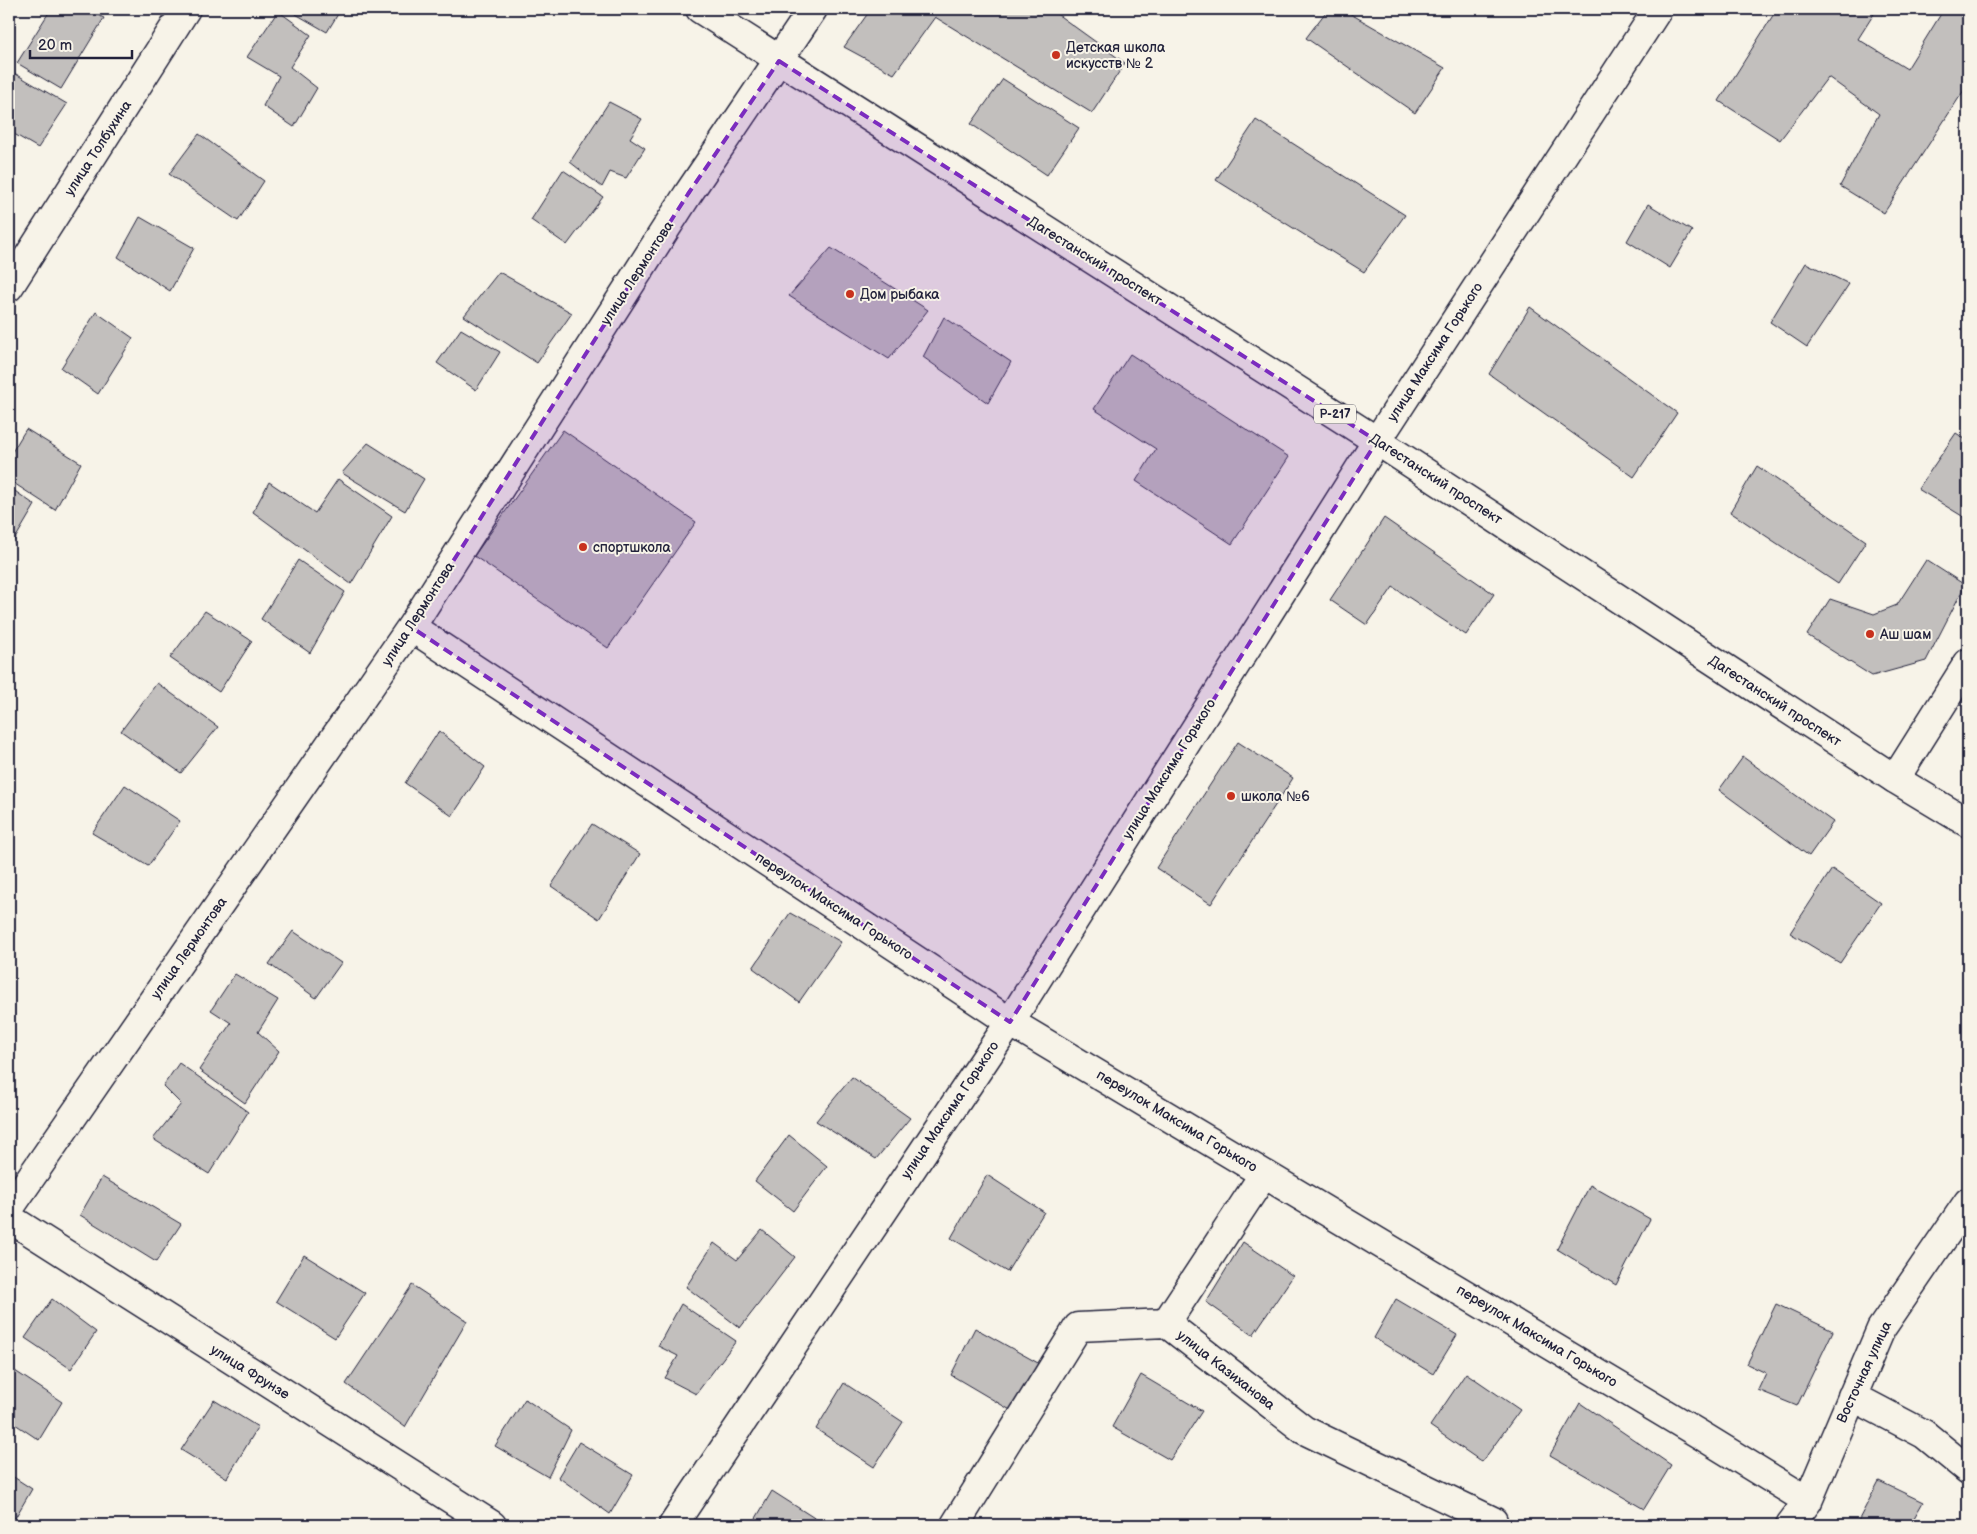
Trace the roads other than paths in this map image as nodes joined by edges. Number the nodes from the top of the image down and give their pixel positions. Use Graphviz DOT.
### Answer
graph roads {
  1 [pos="186,9"];
  2 [pos="700,9"];
  3 [pos="813,9"];
  4 [pos="1658,9"];
  5 [pos="779,60"];
  6 [pos="9,287"];
  7 [pos="1377,441"];
  8 [pos="410,627"];
  9 [pos="1968,663"];
  10 [pos="1895,780"];
  11 [pos="1968,823"];
  12 [pos="1010,1022"];
  13 [pos="1264,1174"];
  14 [pos="1968,1202"];
  15 [pos="9,1209"];
  16 [pos="9,1218"];
  17 [pos="1166,1323"];
  18 [pos="1852,1396"];
  19 [pos="1968,1470"];
  20 [pos="1812,1513"];
  21 [pos="1493,1521"];
  22 [pos="492,1525"];
  23 [pos="673,1525"];
  24 [pos="955,1525"];
  25 [pos="1790,1525"];
  1 -- 6 [label="main road, улица Толбухина"];
  2 -- 5 [label="main road, Дагестанский проспект / Р-217"];
  3 -- 5 [label="main road, улица Лермонтова"];
  4 -- 7 [label="main road, улица Максима Горького"];
  5 -- 7 [label="main road, Дагестанский проспект / Р-217"];
  5 -- 8 [label="main road, улица Лермонтова"];
  7 -- 10 [label="main road, Дагестанский проспект / Р-217"];
  7 -- 12 [label="main road, улица Максима Горького"];
  8 -- 12 [label="main road, переулок Максима Горького"];
  8 -- 15 [label="main road, улица Лермонтова"];
  9 -- 10 [label="main road"];
  10 -- 11 [label="main road, Дагестанский проспект / Р-217"];
  12 -- 13 [label="main road, переулок Максима Горького"];
  12 -- 23 [label="main road, улица Максима Горького"];
  13 -- 17 [label="main road, переулок Максима Горького"];
  13 -- 20 [label="main road, переулок Максима Горького"];
  14 -- 18 [label="main road, Восточная улица"];
  16 -- 22 [label="main road, улица Фрунзе"];
  17 -- 21 [label="main road, улица Казиханова"];
  17 -- 24 [label="main road, улица Казиханова"];
  18 -- 19 [label="main road"];
  18 -- 20 [label="main road, Восточная улица"];
  20 -- 25 [label="main road"];
}
